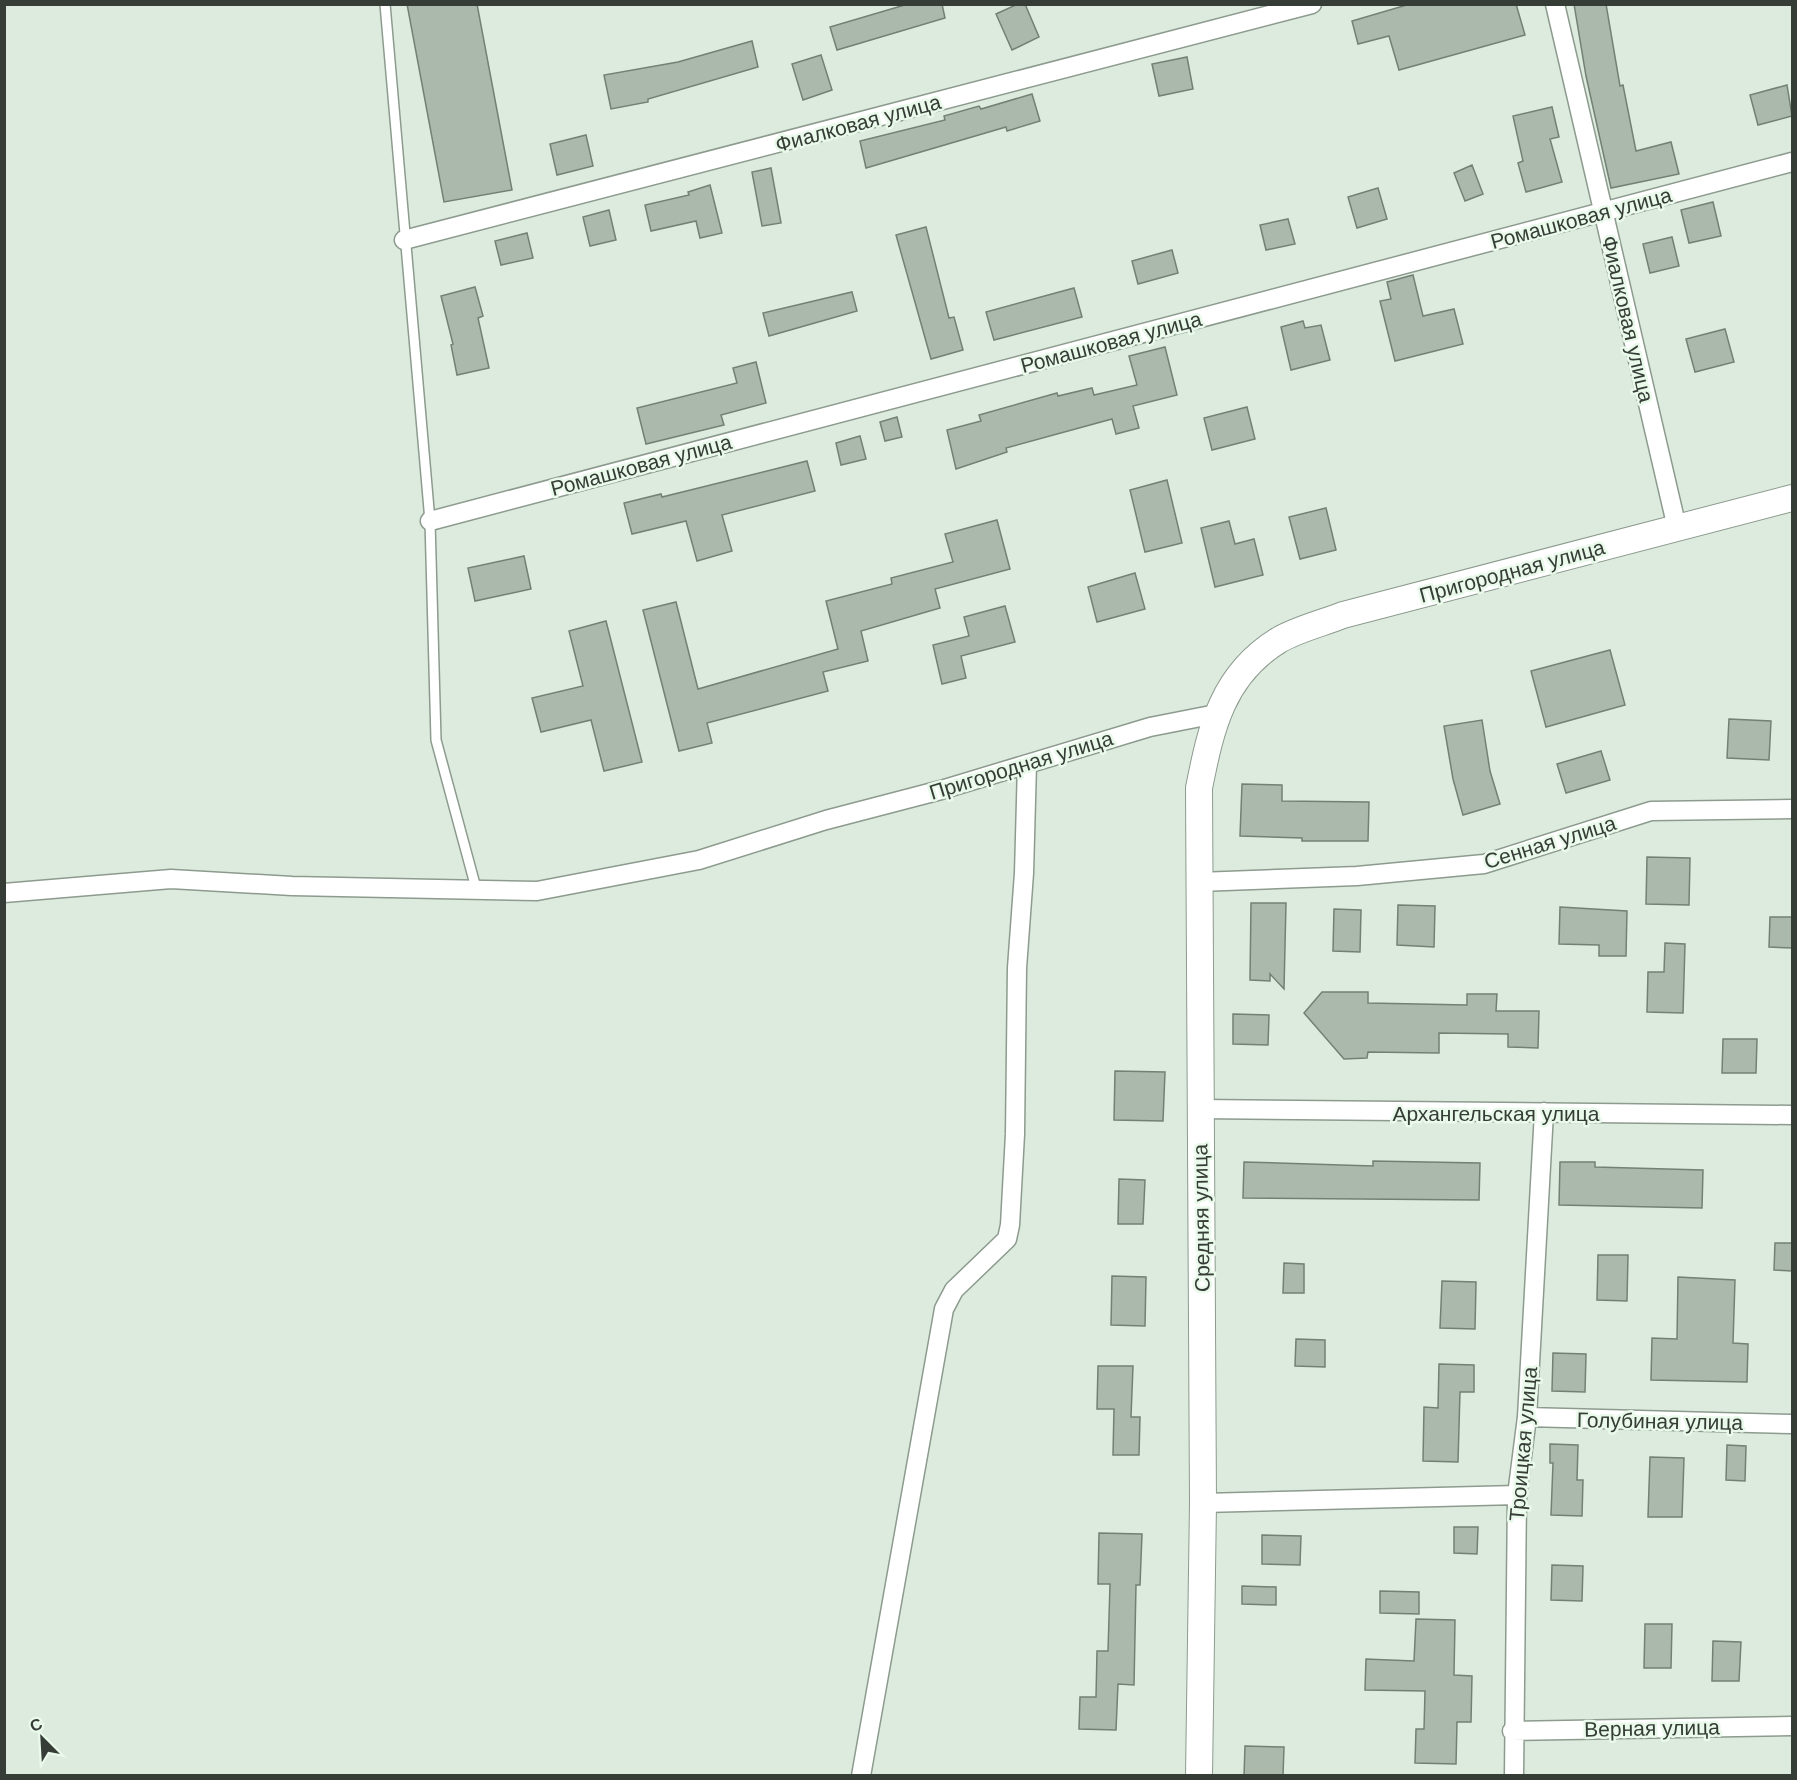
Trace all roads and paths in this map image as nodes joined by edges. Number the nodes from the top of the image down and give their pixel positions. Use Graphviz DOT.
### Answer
graph roads {
  1 [pos="385,4"];
  2 [pos="1312,4"];
  3 [pos="1555,4"];
  4 [pos="1792,162"];
  5 [pos="1603,212"];
  6 [pos="404,240"];
  7 [pos="1792,498"];
  8 [pos="430,521"];
  9 [pos="1677,528"];
  10 [pos="1243,670"];
  11 [pos="1216,714"];
  12 [pos="1027,764"];
  13 [pos="1792,809"];
  14 [pos="1199,882"];
  15 [pos="476,888"];
  16 [pos="4,893"];
  17 [pos="1200,1108"];
  18 [pos="1544,1112"];
  19 [pos="1792,1115"];
  20 [pos="1527,1418"];
  21 [pos="1792,1424"];
  22 [pos="1517,1495"];
  23 [pos="1203,1503"];
  24 [pos="1792,1726"];
  25 [pos="1512,1731"];
  26 [pos="861,1776"];
  27 [pos="1199,1776"];
  28 [pos="1514,1776"];
  1 -- 6 [label="lane"];
  2 -- 6 [label="street, Фиалковая улица"];
  3 -- 5 [label="street, Фиалковая улица"];
  4 -- 5 [label="street, Ромашковая улица"];
  5 -- 8 [label="street, Ромашковая улица"];
  5 -- 9 [label="street, Фиалковая улица"];
  6 -- 8 [label="lane"];
  7 -- 9 [label="street, Пригородная улица"];
  8 -- 15 [label="lane"];
  9 -- 10 [label="street, Пригородная улица"];
  10 -- 11 [label="street, Средняя улица"];
  11 -- 12 [label="street, Пригородная улица"];
  11 -- 14 [label="street, Средняя улица"];
  12 -- 15 [label="street, Пригородная улица"];
  12 -- 26 [label="street"];
  13 -- 14 [label="street, Сенная улица"];
  14 -- 17 [label="street, Средняя улица"];
  15 -- 16 [label="street, Пригородная улица"];
  17 -- 18 [label="street, Архангельская улица"];
  17 -- 23 [label="street, Средняя улица"];
  18 -- 19 [label="street, Архангельская улица"];
  18 -- 20 [label="street, Троицкая улица"];
  20 -- 21 [label="street, Голубиная улица"];
  20 -- 22 [label="street, Троицкая улица"];
  22 -- 23 [label="street"];
  22 -- 25 [label="street, Троицкая улица"];
  23 -- 27 [label="street, Средняя улица"];
  24 -- 25 [label="street, Верная улица"];
  25 -- 28 [label="street, Троицкая улица"];
}
